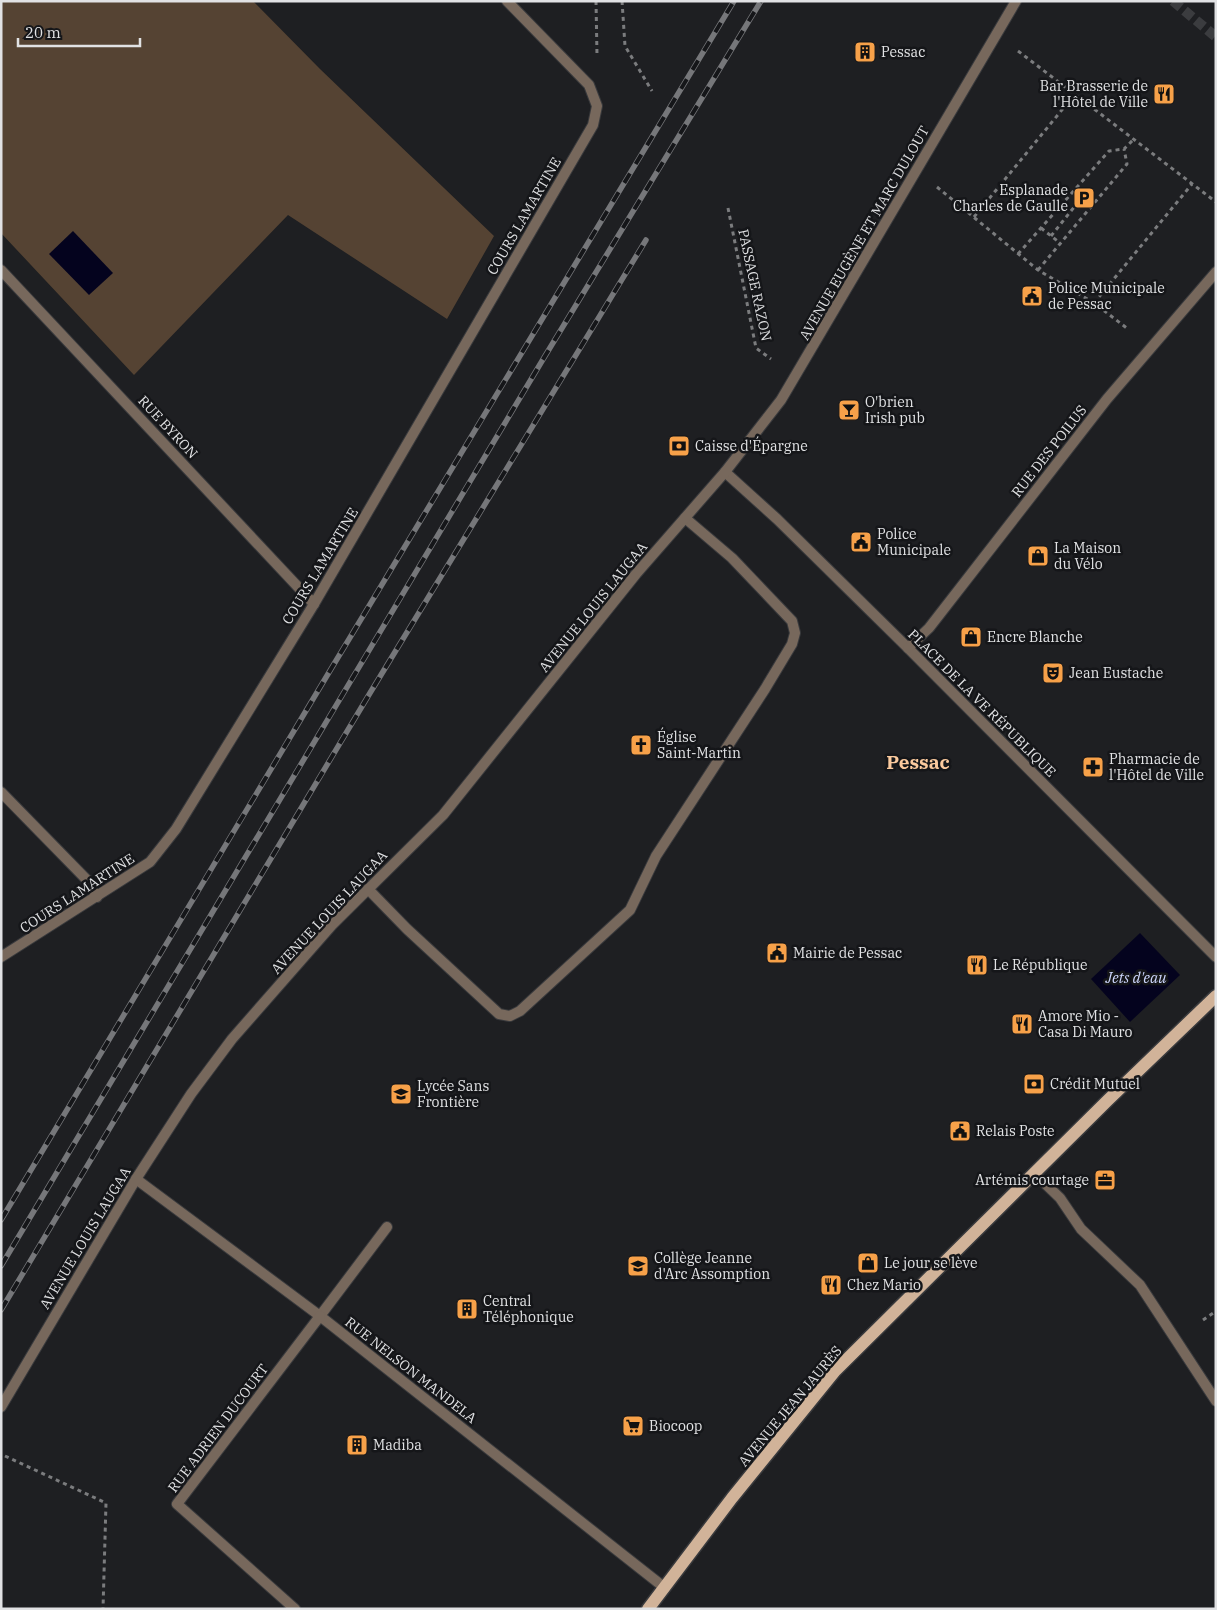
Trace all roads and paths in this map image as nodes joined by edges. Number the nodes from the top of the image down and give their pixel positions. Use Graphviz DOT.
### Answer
graph roads {
  1 [pos="507,1"];
  2 [pos="596,1"];
  3 [pos="622,1"];
  4 [pos="1016,1"];
  5 [pos="1018,50"];
  6 [pos="595,61"];
  7 [pos="652,91"];
  8 [pos="1075,94"];
  9 [pos="1134,139"];
  10 [pos="1124,149"];
  11 [pos="1192,184"];
  12 [pos="937,186"];
  13 [pos="1091,186"];
  14 [pos="1216,202"];
  15 [pos="728,208"];
  16 [pos="974,217"];
  17 [pos="1041,228"];
  18 [pos="1051,236"];
  19 [pos="1060,243"];
  20 [pos="1018,254"];
  21 [pos="1,270"];
  22 [pos="1038,270"];
  23 [pos="1216,272"];
  24 [pos="1094,303"];
  25 [pos="1128,329"];
  26 [pos="771,359"];
  27 [pos="725,472"];
  28 [pos="686,518"];
  29 [pos="314,604"];
  30 [pos="908,648"];
  31 [pos="1,792"];
  32 [pos="368,889"];
  33 [pos="97,897"];
  34 [pos="1,957"];
  35 [pos="1216,957"];
  36 [pos="1216,996"];
  37 [pos="1034,1173"];
  38 [pos="136,1179"];
  39 [pos="387,1227"];
  40 [pos="1216,1311"];
  41 [pos="320,1316"];
  42 [pos="1204,1320"];
  43 [pos="1216,1401"];
  44 [pos="1,1407"];
  45 [pos="5,1456"];
  46 [pos="665,1588"];
  47 [pos="103,1609"];
  48 [pos="295,1609"];
  49 [pos="648,1609"];
  1 -- 29 [label="street, COURS LAMARTINE"];
  2 -- 6 [label="path"];
  3 -- 7 [label="path"];
  4 -- 27 [label="street, AVENUE EUGÈNE ET MARC DULOUT"];
  5 -- 8 [label="path"];
  8 -- 9 [label="path"];
  8 -- 16 [label="path"];
  9 -- 10 [label="path"];
  9 -- 11 [label="path"];
  10 -- 17 [label="path"];
  10 -- 19 [label="path"];
  11 -- 14 [label="path"];
  11 -- 24 [label="path"];
  12 -- 16 [label="path"];
  13 -- 18 [label="path"];
  15 -- 26 [label="path, PASSAGE RAZON"];
  16 -- 20 [label="path"];
  17 -- 18 [label="path"];
  17 -- 20 [label="path"];
  18 -- 19 [label="path"];
  19 -- 22 [label="path"];
  20 -- 22 [label="path"];
  21 -- 29 [label="street, RUE BYRON"];
  22 -- 24 [label="path"];
  23 -- 30 [label="street, RUE DES POILUS"];
  24 -- 25 [label="path"];
  27 -- 28 [label="street, AVENUE LOUIS LAUGAA"];
  27 -- 30 [label="street, PLACE DE LA VE RÉPUBLIQUE"];
  28 -- 32 [label="street, AVENUE LOUIS LAUGAA"];
  28 -- 32 [label="street"];
  29 -- 33 [label="street, COURS LAMARTINE"];
  30 -- 35 [label="street, PLACE DE LA VE RÉPUBLIQUE"];
  31 -- 33 [label="street"];
  32 -- 38 [label="street, AVENUE LOUIS LAUGAA"];
  33 -- 34 [label="street, COURS LAMARTINE"];
  36 -- 37 [label="main road, AVENUE JEAN JAURÈS"];
  37 -- 43 [label="street"];
  37 -- 46 [label="main road, AVENUE JEAN JAURÈS"];
  38 -- 41 [label="street, RUE NELSON MANDELA"];
  38 -- 44 [label="street, AVENUE LOUIS LAUGAA"];
  39 -- 41 [label="street"];
  40 -- 42 [label="path"];
  41 -- 46 [label="street, RUE NELSON MANDELA"];
  41 -- 48 [label="street, RUE ADRIEN DUCOURT"];
  45 -- 47 [label="path"];
  46 -- 49 [label="main road, AVENUE JEAN JAURÈS"];
}
